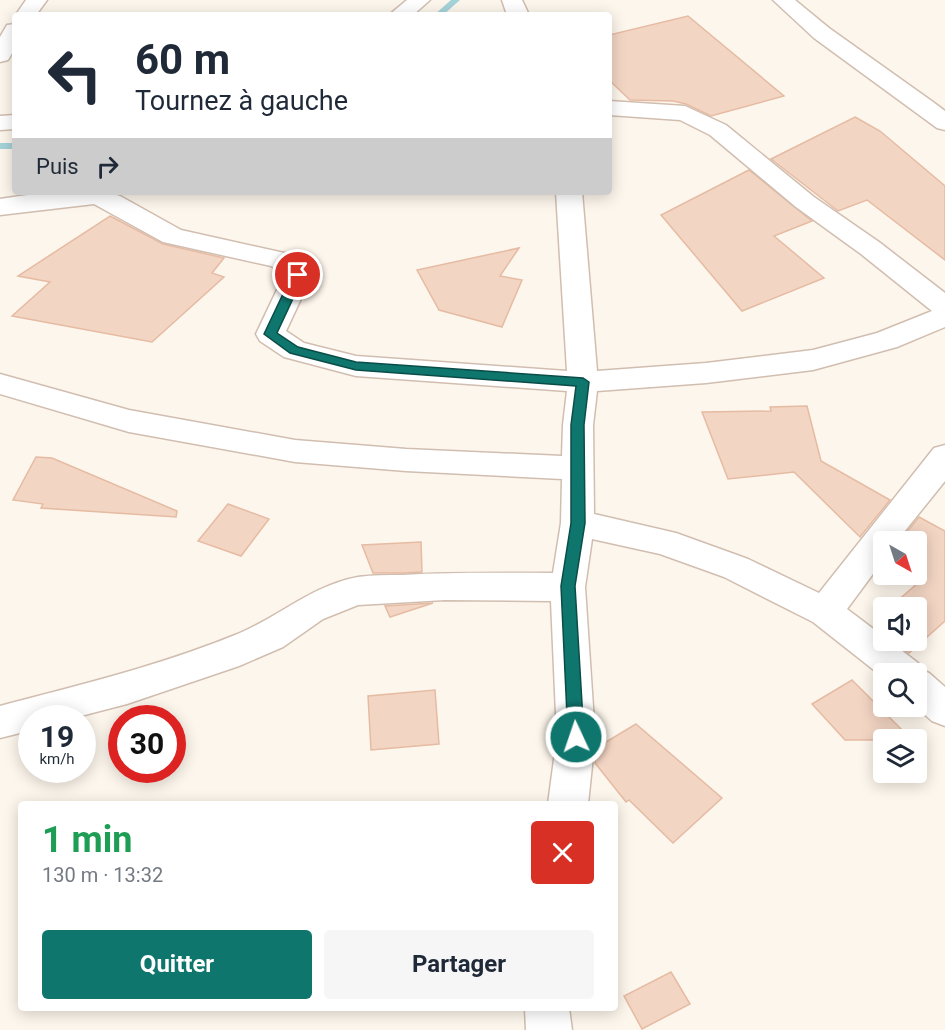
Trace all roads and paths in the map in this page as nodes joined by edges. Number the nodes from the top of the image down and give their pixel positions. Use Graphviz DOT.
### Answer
graph roads {
  1 [pos="37,0"];
  2 [pos="420,0"];
  3 [pos="783,0"];
  4 [pos="27,12"];
  5 [pos="404,12"];
  6 [pos="12,35"];
  7 [pos="0,55"];
  8 [pos="612,108"];
  9 [pos="945,123"];
  10 [pos="569,195"];
  11 [pos="0,207"];
  12 [pos="945,307"];
  13 [pos="945,316"];
  14 [pos="583,382"];
  15 [pos="0,384"];
  16 [pos="945,456"];
  17 [pos="576,468"];
  18 [pos="578,523"];
  19 [pos="568,586"];
  20 [pos="825,612"];
  21 [pos="891,663"];
  22 [pos="927,694"];
  23 [pos="945,710"];
  24 [pos="0,722"];
  25 [pos="568,801"];
  26 [pos="547,1011"];
  27 [pos="549,1030"];
  1 -- 4 [label="street"];
  2 -- 5 [label="street"];
  3 -- 9 [label="street"];
  6 -- 7 [label="street"];
  8 -- 12 [label="street"];
  10 -- 14 [label="street"];
  11 -- 14 [label="street"];
  13 -- 14 [label="street"];
  14 -- 17 [label="street"];
  15 -- 17 [label="street"];
  16 -- 20 [label="street"];
  17 -- 18 [label="street"];
  18 -- 19 [label="street"];
  18 -- 20 [label="street"];
  19 -- 24 [label="street"];
  19 -- 25 [label="street"];
  20 -- 21 [label="street"];
  22 -- 23 [label="street"];
  26 -- 27 [label="street"];
}
